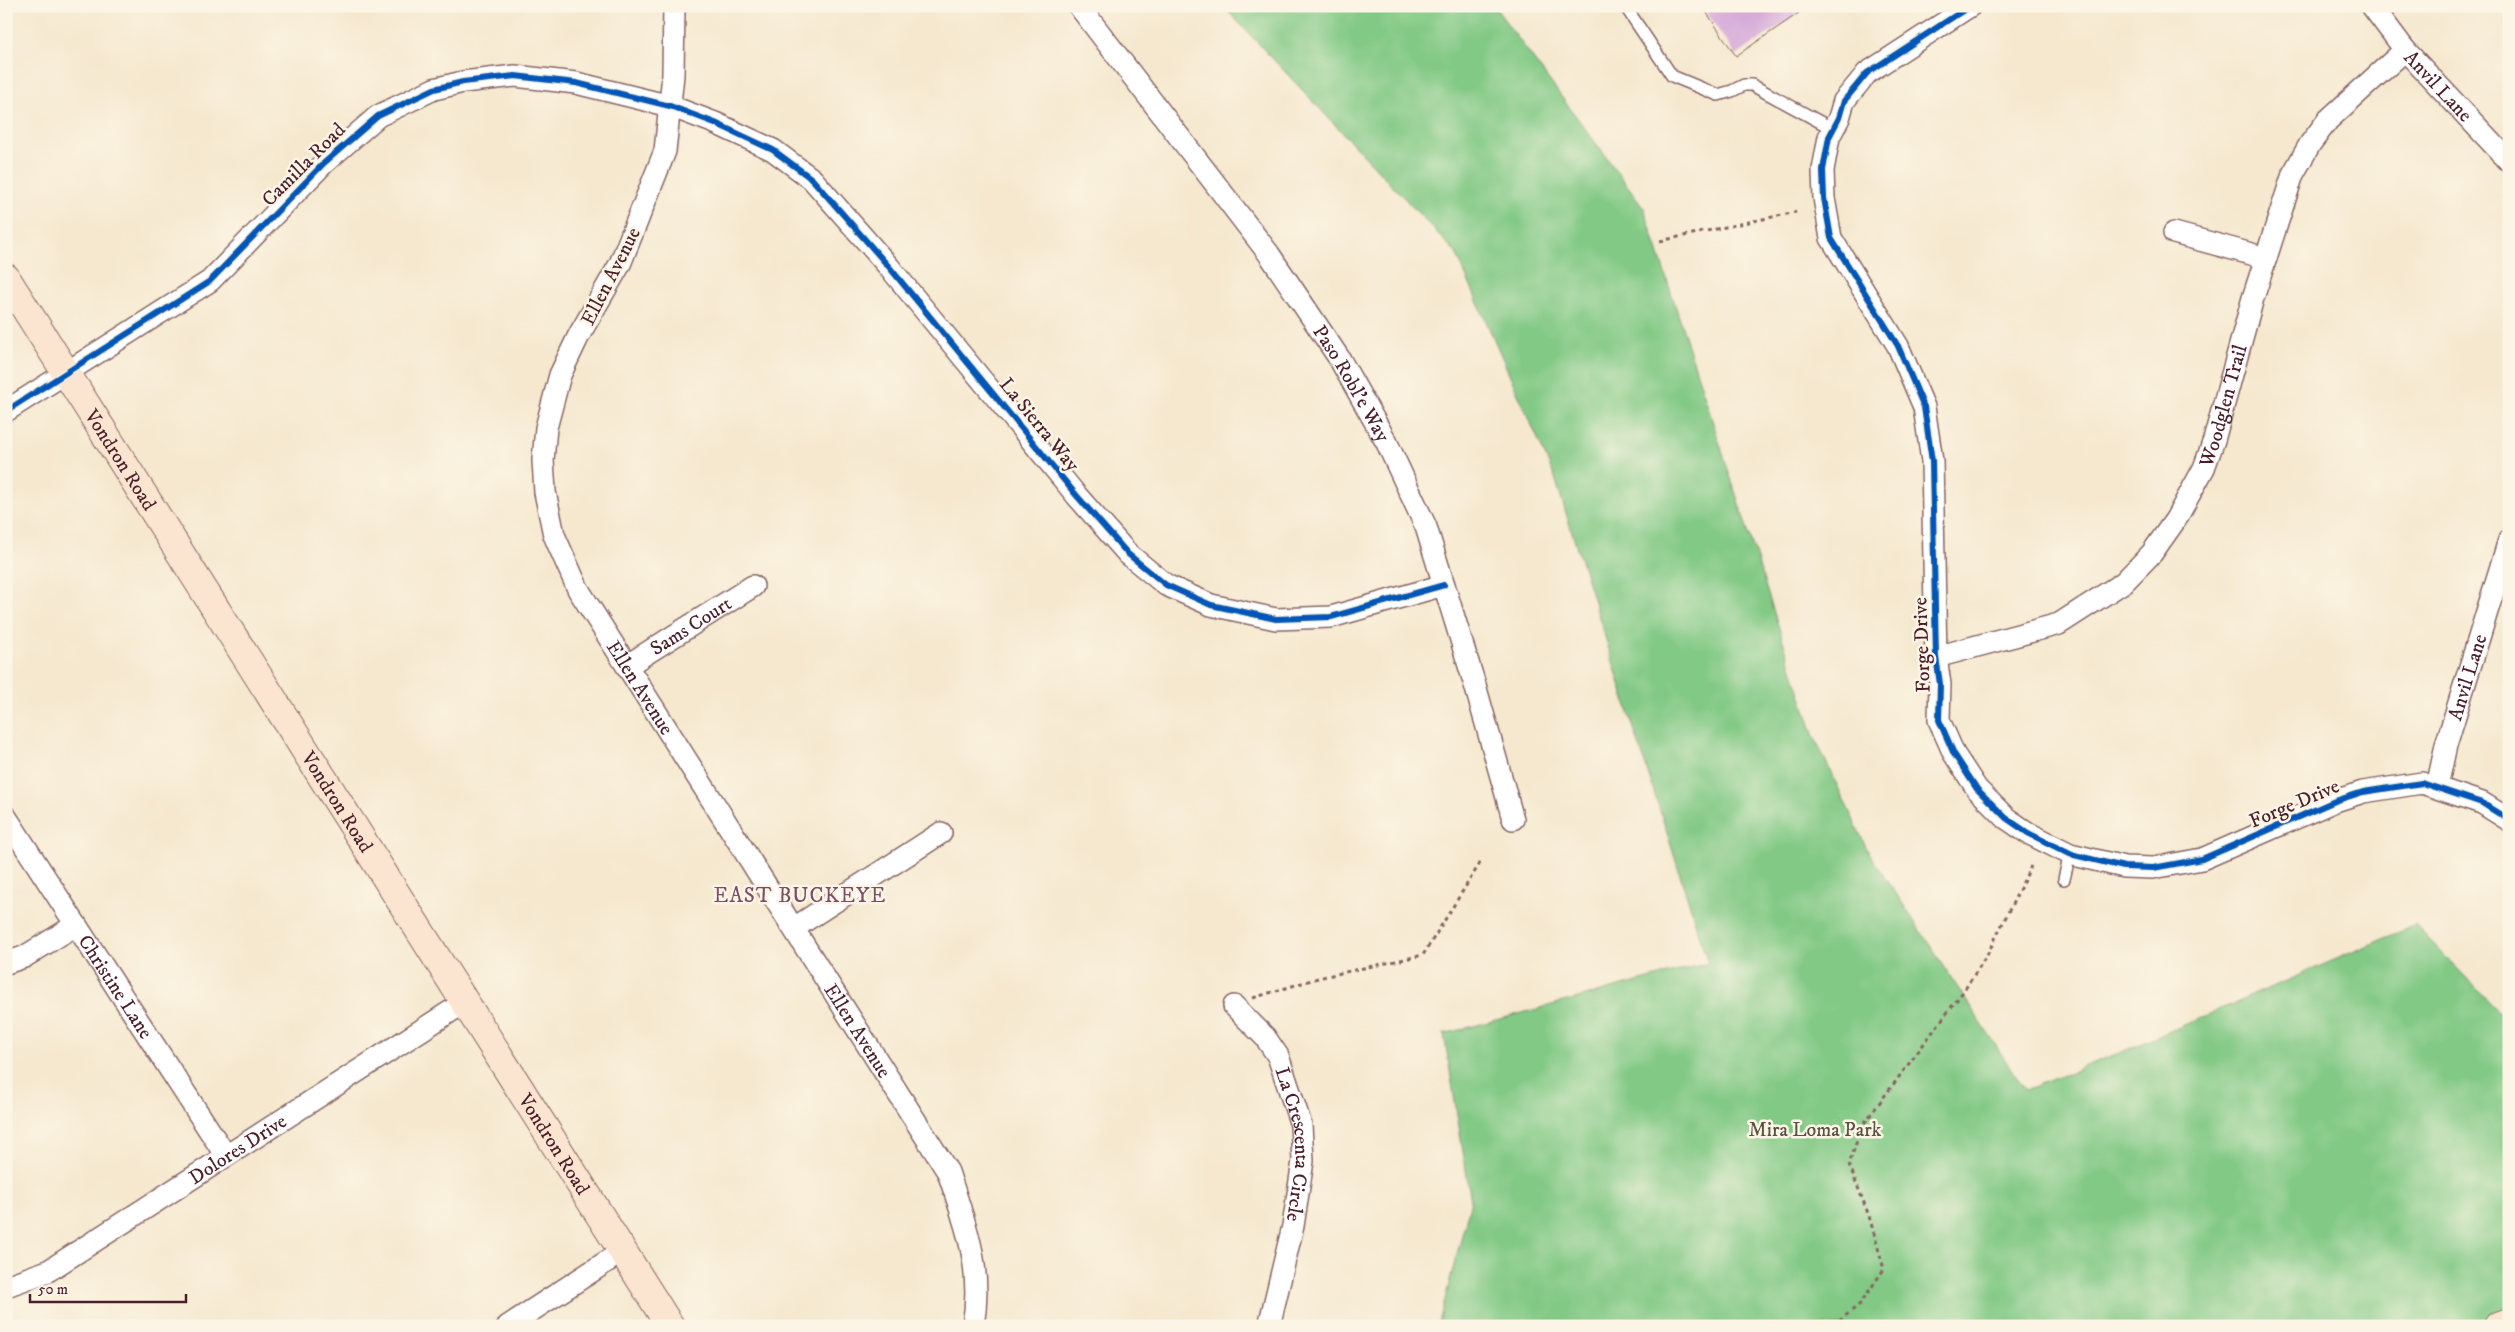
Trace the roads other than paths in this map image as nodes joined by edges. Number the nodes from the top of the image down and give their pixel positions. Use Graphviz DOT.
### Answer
graph roads {
  1 [pos="674,6"];
  2 [pos="1079,6"];
  3 [pos="1625,6"];
  4 [pos="1970,6"];
  5 [pos="2372,6"];
  6 [pos="2405,50"];
  7 [pos="670,106"];
  8 [pos="1833,129"];
  9 [pos="2509,161"];
  10 [pos="2174,233"];
  11 [pos="2266,258"];
  12 [pos="6,278"];
  13 [pos="66,373"];
  14 [pos="6,411"];
  15 [pos="2509,540"];
  16 [pos="1444,585"];
  17 [pos="753,586"];
  18 [pos="1936,657"];
  19 [pos="628,665"];
  20 [pos="2437,787"];
  21 [pos="6,817"];
  22 [pos="1513,819"];
  23 [pos="2509,820"];
  24 [pos="941,833"];
  25 [pos="2070,854"];
  26 [pos="2064,879"];
  27 [pos="76,925"];
  28 [pos="794,928"];
  29 [pos="6,963"];
  30 [pos="465,1002"];
  31 [pos="1234,1006"];
  32 [pos="226,1156"];
  33 [pos="623,1251"];
  34 [pos="6,1286"];
  35 [pos="2509,1322"];
  36 [pos="508,1326"];
  37 [pos="670,1326"];
  38 [pos="974,1326"];
  39 [pos="1269,1326"];
  40 [pos="2498,1326"];
  1 -- 7 [label="street, Ellen Avenue"];
  2 -- 16 [label="street, Paso Robl'e Way"];
  3 -- 8 [label="lane"];
  4 -- 8 [label="street, Forge Drive"];
  5 -- 6 [label="street, Anvil Lane"];
  6 -- 9 [label="street, Anvil Lane"];
  6 -- 11 [label="street, Woodglen Trail"];
  7 -- 13 [label="street, Camilla Road"];
  7 -- 16 [label="street, La Sierra Way"];
  7 -- 19 [label="street, Ellen Avenue"];
  8 -- 18 [label="street, Forge Drive"];
  10 -- 11 [label="street"];
  11 -- 18 [label="street, Woodglen Trail"];
  12 -- 13 [label="street, Vondron Road"];
  13 -- 14 [label="street, Camilla Road"];
  13 -- 30 [label="street, Vondron Road"];
  15 -- 20 [label="street, Anvil Lane"];
  16 -- 22 [label="street, Paso Robl'e Way"];
  17 -- 19 [label="street, Sams Court"];
  18 -- 25 [label="street, Forge Drive"];
  19 -- 28 [label="street, Ellen Avenue"];
  20 -- 23 [label="street, Forge Drive"];
  20 -- 25 [label="street, Forge Drive"];
  21 -- 27 [label="street, Christine Lane"];
  24 -- 28 [label="street"];
  25 -- 26 [label="lane"];
  27 -- 29 [label="street"];
  27 -- 32 [label="street, Christine Lane"];
  28 -- 38 [label="street, Ellen Avenue"];
  30 -- 32 [label="street, Dolores Drive"];
  30 -- 33 [label="street, Vondron Road"];
  31 -- 39 [label="street, La Crescenta Circle"];
  32 -- 34 [label="street, Dolores Drive"];
  33 -- 36 [label="street"];
  33 -- 37 [label="street, Vondron Road"];
  35 -- 40 [label="street"];
}
